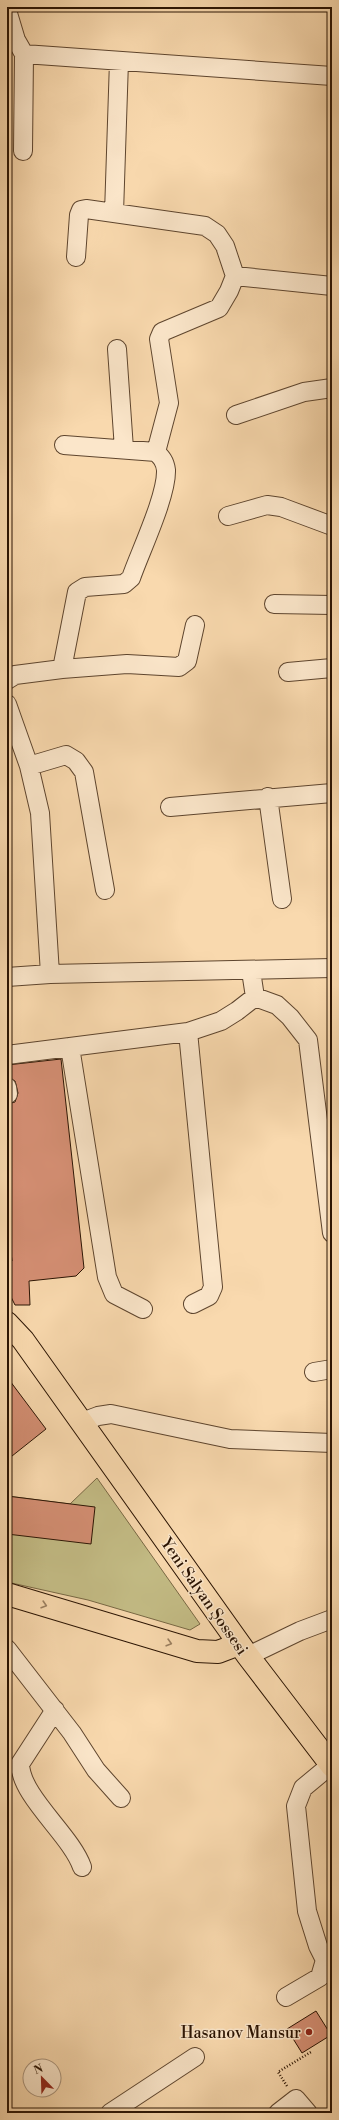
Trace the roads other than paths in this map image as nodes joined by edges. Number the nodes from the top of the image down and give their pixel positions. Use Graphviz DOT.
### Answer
graph roads {
  1 [pos="7,10"];
  2 [pos="24,54"];
  3 [pos="119,61"];
  4 [pos="332,76"];
  5 [pos="23,150"];
  6 [pos="114,213"];
  7 [pos="76,256"];
  8 [pos="235,276"];
  9 [pos="332,286"];
  10 [pos="117,349"];
  11 [pos="332,388"];
  12 [pos="236,415"];
  13 [pos="64,445"];
  14 [pos="124,449"];
  15 [pos="156,452"];
  16 [pos="228,516"];
  17 [pos="332,526"];
  18 [pos="274,604"];
  19 [pos="332,605"];
  20 [pos="195,625"];
  21 [pos="332,668"];
  22 [pos="62,669"];
  23 [pos="288,672"];
  24 [pos="7,680"];
  25 [pos="7,704"];
  26 [pos="29,766"];
  27 [pos="332,794"];
  28 [pos="268,798"];
  29 [pos="170,807"];
  30 [pos="105,890"];
  31 [pos="282,899"];
  32 [pos="332,968"];
  33 [pos="251,971"];
  34 [pos="50,974"];
  35 [pos="7,977"];
  36 [pos="255,996"];
  37 [pos="188,1032"];
  38 [pos="70,1047"];
  39 [pos="7,1054"];
  40 [pos="327,1146"];
  41 [pos="332,1234"];
  42 [pos="193,1304"];
  43 [pos="142,1308"];
  44 [pos="7,1310"];
  45 [pos="7,1323"];
  46 [pos="23,1340"];
  47 [pos="332,1369"];
  48 [pos="314,1372"];
  49 [pos="82,1422"];
  50 [pos="332,1443"];
  51 [pos="7,1594"];
  52 [pos="332,1619"];
  53 [pos="7,1649"];
  54 [pos="243,1650"];
  55 [pos="55,1710"];
  56 [pos="332,1765"];
  57 [pos="121,1798"];
  58 [pos="82,1867"];
  59 [pos="286,1997"];
  60 [pos="195,2057"];
  61 [pos="110,2113"];
  62 [pos="278,2113"];
  63 [pos="308,2113"];
  1 -- 2 [label="street"];
  2 -- 3 [label="street"];
  2 -- 5 [label="street"];
  3 -- 4 [label="street"];
  3 -- 6 [label="street"];
  6 -- 7 [label="street"];
  6 -- 8 [label="street"];
  8 -- 9 [label="street"];
  8 -- 15 [label="street"];
  10 -- 14 [label="street"];
  11 -- 12 [label="street"];
  13 -- 14 [label="street"];
  14 -- 15 [label="street"];
  15 -- 22 [label="street"];
  16 -- 17 [label="street"];
  18 -- 19 [label="street"];
  20 -- 22 [label="street"];
  21 -- 23 [label="street"];
  22 -- 24 [label="street"];
  25 -- 26 [label="street"];
  26 -- 30 [label="street"];
  26 -- 34 [label="street"];
  27 -- 28 [label="street"];
  28 -- 29 [label="street"];
  28 -- 31 [label="street"];
  32 -- 33 [label="street"];
  33 -- 34 [label="street"];
  33 -- 36 [label="street"];
  34 -- 35 [label="street"];
  36 -- 37 [label="street"];
  36 -- 40 [label="street"];
  37 -- 38 [label="street"];
  37 -- 42 [label="street"];
  38 -- 39 [label="street"];
  38 -- 43 [label="street"];
  40 -- 41 [label="street"];
  44 -- 46 [label="main road"];
  45 -- 46 [label="main road"];
  46 -- 49 [label="main road, Yeni Salyan Şossesi"];
  47 -- 48 [label="street"];
  49 -- 50 [label="street"];
  49 -- 54 [label="main road, Yeni Salyan Şossesi"];
  51 -- 54 [label="main road, one-way"];
  52 -- 54 [label="street"];
  53 -- 55 [label="street"];
  54 -- 56 [label="main road, Yeni Salyan Şossesi"];
  55 -- 57 [label="street"];
  55 -- 58 [label="street"];
  56 -- 59 [label="street"];
  60 -- 61 [label="street"];
  62 -- 63 [label="street"];
}
